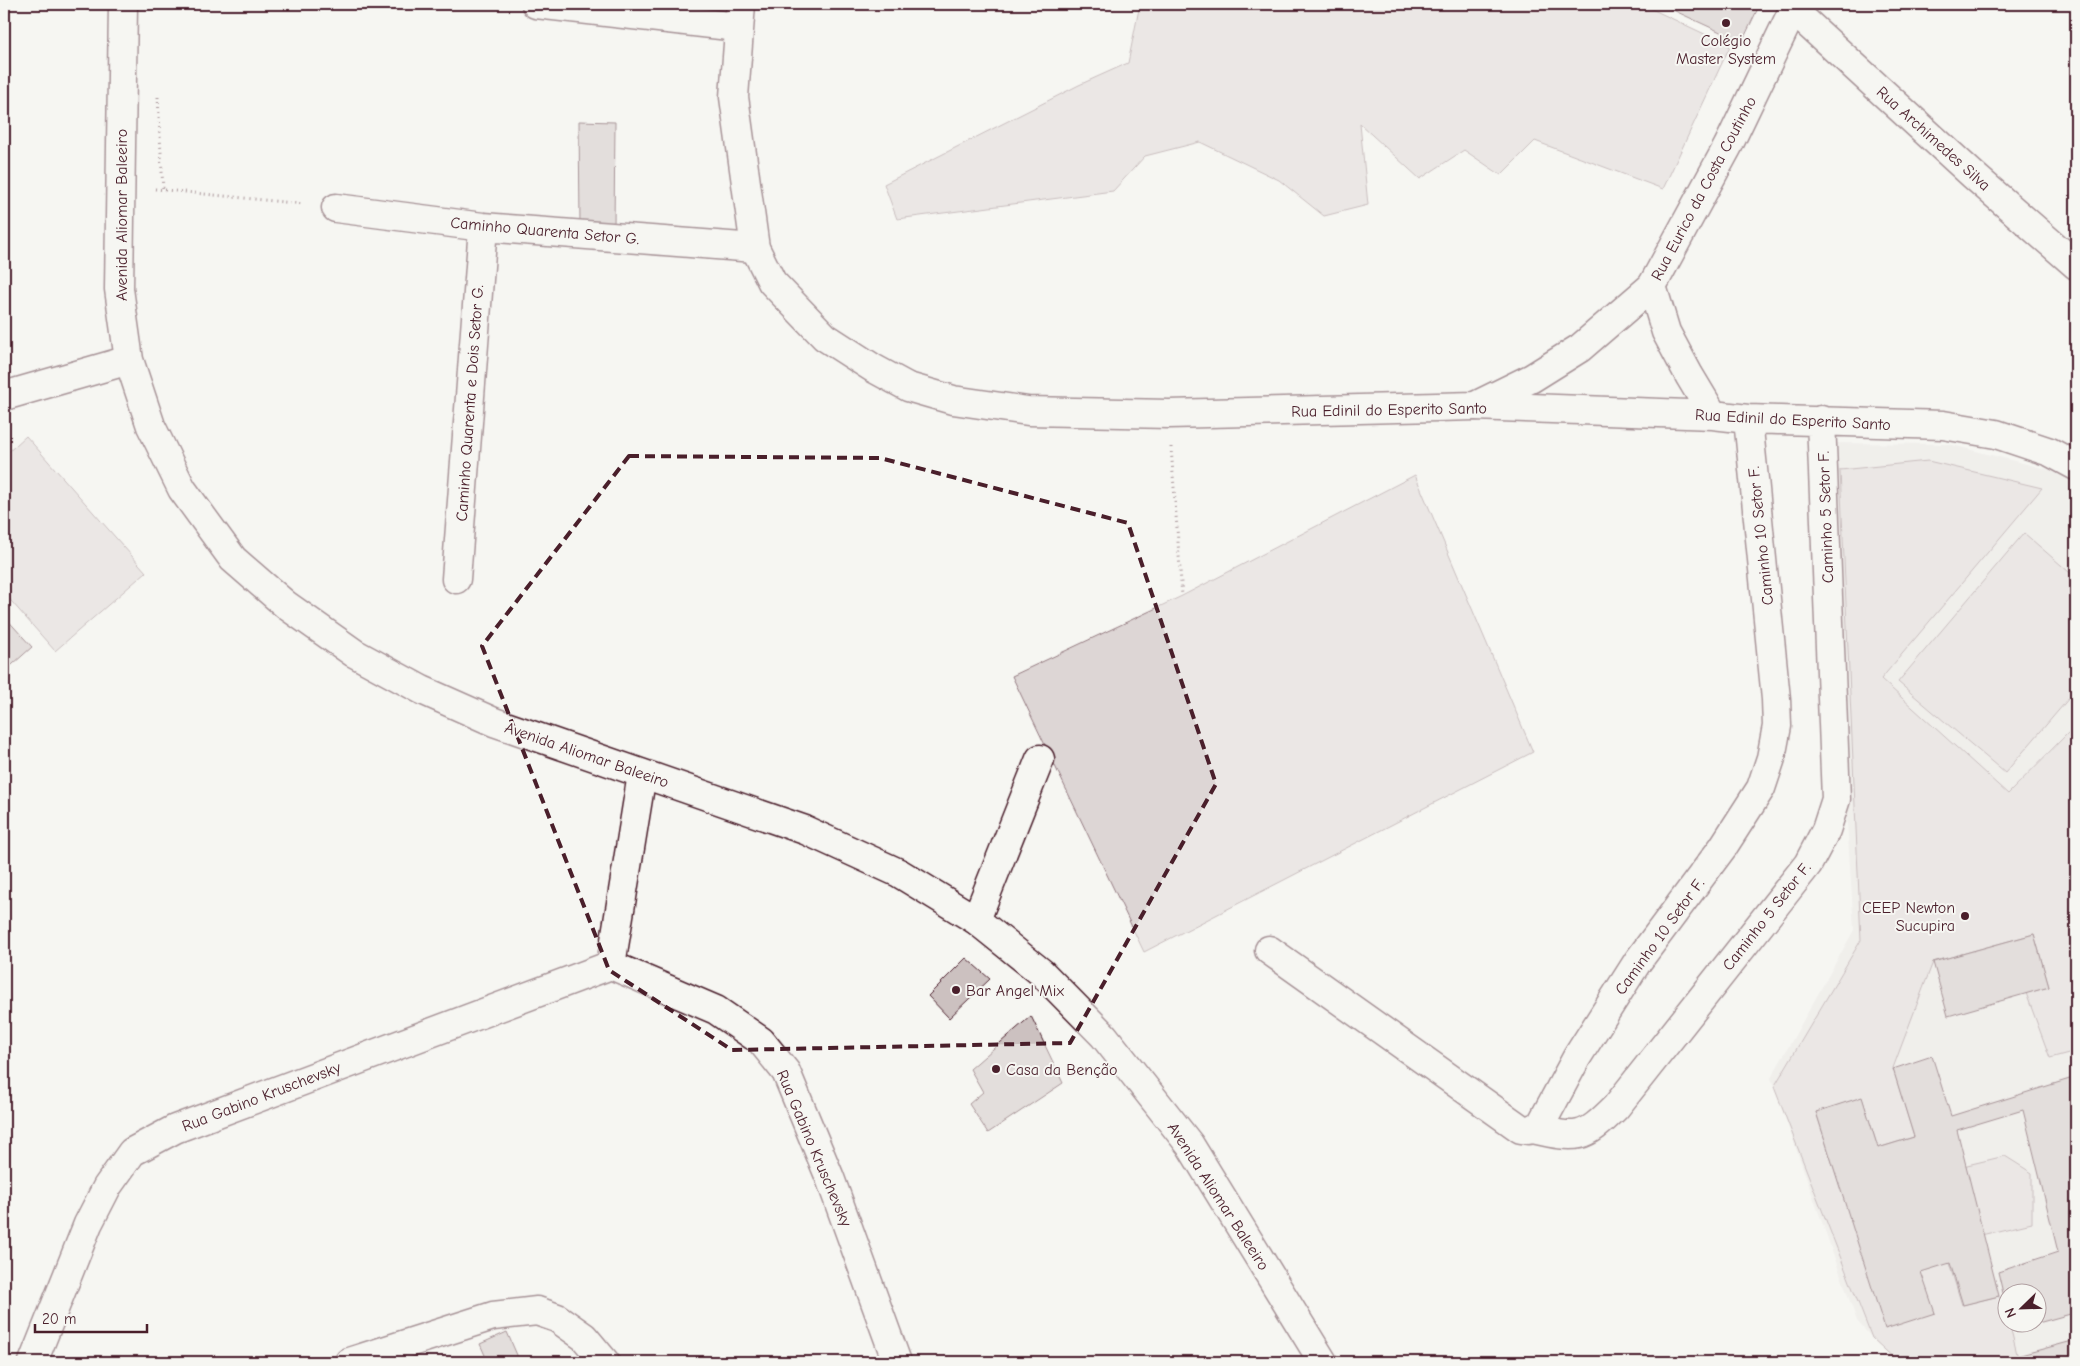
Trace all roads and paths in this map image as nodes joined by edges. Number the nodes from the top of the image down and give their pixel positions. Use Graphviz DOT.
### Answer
graph roads {
  1 [pos="123,4"];
  2 [pos="536,4"];
  3 [pos="1795,7"];
  4 [pos="739,15"];
  5 [pos="120,187"];
  6 [pos="336,208"];
  7 [pos="483,227"];
  8 [pos="755,248"];
  9 [pos="2076,265"];
  10 [pos="1652,286"];
  11 [pos="129,360"];
  12 [pos="4,396"];
  13 [pos="1475,406"];
  14 [pos="1169,414"];
  15 [pos="1713,415"];
  16 [pos="1748,419"];
  17 [pos="1821,420"];
  18 [pos="2076,466"];
  19 [pos="456,579"];
  20 [pos="1182,596"];
  21 [pos="1040,759"];
  22 [pos="642,774"];
  23 [pos="976,920"];
  24 [pos="1269,950"];
  25 [pos="611,965"];
  26 [pos="1533,1129"];
  27 [pos="33,1362"];
  28 [pos="349,1362"];
  29 [pos="605,1362"];
  30 [pos="896,1362"];
  31 [pos="1323,1362"];
  1 -- 5 [label="street, Avenida Aliomar Baleeiro"];
  2 -- 4 [label="street"];
  3 -- 9 [label="street, Rua Archimedes Silva"];
  3 -- 10 [label="street, Rua Eurico da Costa Coutinho"];
  4 -- 8 [label="street, Rua Edinil do Esperito Santo"];
  5 -- 6 [label="path"];
  5 -- 11 [label="street, Avenida Aliomar Baleeiro"];
  6 -- 7 [label="street, Caminho Quarenta Setor G."];
  7 -- 8 [label="street, Caminho Quarenta Setor G."];
  7 -- 19 [label="street, Caminho Quarenta e Dois Setor G."];
  8 -- 14 [label="street, Rua Edinil do Esperito Santo"];
  10 -- 13 [label="street, Rua Eurico da Costa Coutinho"];
  10 -- 15 [label="street"];
  11 -- 12 [label="street"];
  11 -- 22 [label="street, Avenida Aliomar Baleeiro"];
  13 -- 14 [label="street, Rua Edinil do Esperito Santo"];
  13 -- 15 [label="street, Rua Edinil do Esperito Santo"];
  14 -- 20 [label="path"];
  15 -- 16 [label="street, Rua Edinil do Esperito Santo"];
  16 -- 17 [label="street, Rua Edinil do Esperito Santo"];
  16 -- 26 [label="street, Caminho 10 Setor F."];
  17 -- 18 [label="street, Rua Edinil do Esperito Santo"];
  17 -- 26 [label="street, Caminho 5 Setor F."];
  21 -- 23 [label="street"];
  22 -- 23 [label="street, Avenida Aliomar Baleeiro"];
  22 -- 25 [label="street"];
  23 -- 31 [label="street, Avenida Aliomar Baleeiro"];
  24 -- 26 [label="street"];
  25 -- 27 [label="street, Rua Gabino Kruschevsky"];
  25 -- 30 [label="street, Rua Gabino Kruschevsky"];
  28 -- 29 [label="street"];
}
